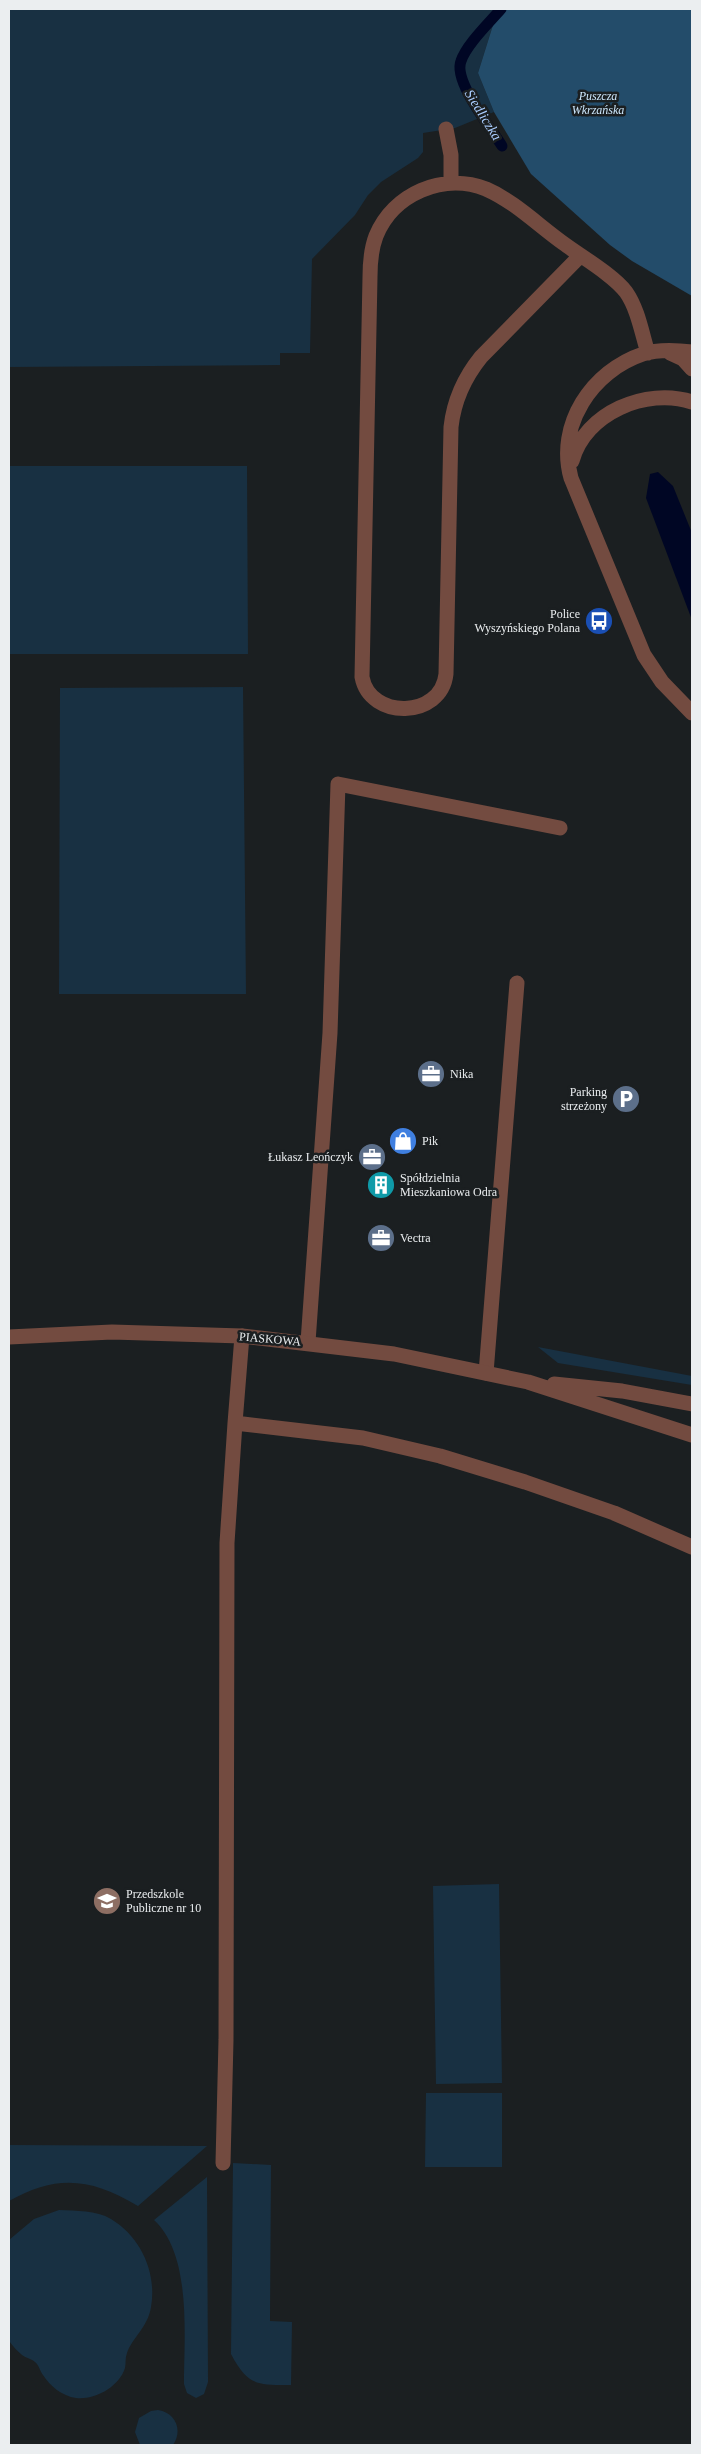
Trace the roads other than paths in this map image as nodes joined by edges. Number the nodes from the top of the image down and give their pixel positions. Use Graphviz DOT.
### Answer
graph roads {
  1 [pos="446,129"];
  2 [pos="451,183"];
  3 [pos="580,256"];
  4 [pos="692,352"];
  5 [pos="651,353"];
  6 [pos="692,369"];
  7 [pos="692,402"];
  8 [pos="572,478"];
  9 [pos="692,713"];
  10 [pos="560,828"];
  11 [pos="517,983"];
  12 [pos="242,1336"];
  13 [pos="9,1337"];
  14 [pos="308,1342"];
  15 [pos="486,1373"];
  16 [pos="528,1382"];
  17 [pos="692,1404"];
  18 [pos="235,1423"];
  19 [pos="692,1436"];
  20 [pos="692,1547"];
  21 [pos="223,2164"];
  1 -- 2 [label="street"];
  2 -- 3 [label="street"];
  2 -- 3 [label="street"];
  3 -- 5 [label="street"];
  4 -- 5 [label="street"];
  5 -- 6 [label="street"];
  5 -- 8 [label="street"];
  7 -- 8 [label="street"];
  8 -- 9 [label="street"];
  10 -- 14 [label="street"];
  11 -- 15 [label="street"];
  12 -- 13 [label="street, PIASKOWA"];
  12 -- 14 [label="street, PIASKOWA"];
  12 -- 18 [label="street"];
  14 -- 15 [label="street, PIASKOWA"];
  15 -- 16 [label="street, PIASKOWA"];
  16 -- 17 [label="street, PIASKOWA"];
  16 -- 19 [label="street, PIASKOWA"];
  18 -- 20 [label="street"];
  18 -- 21 [label="street"];
}
